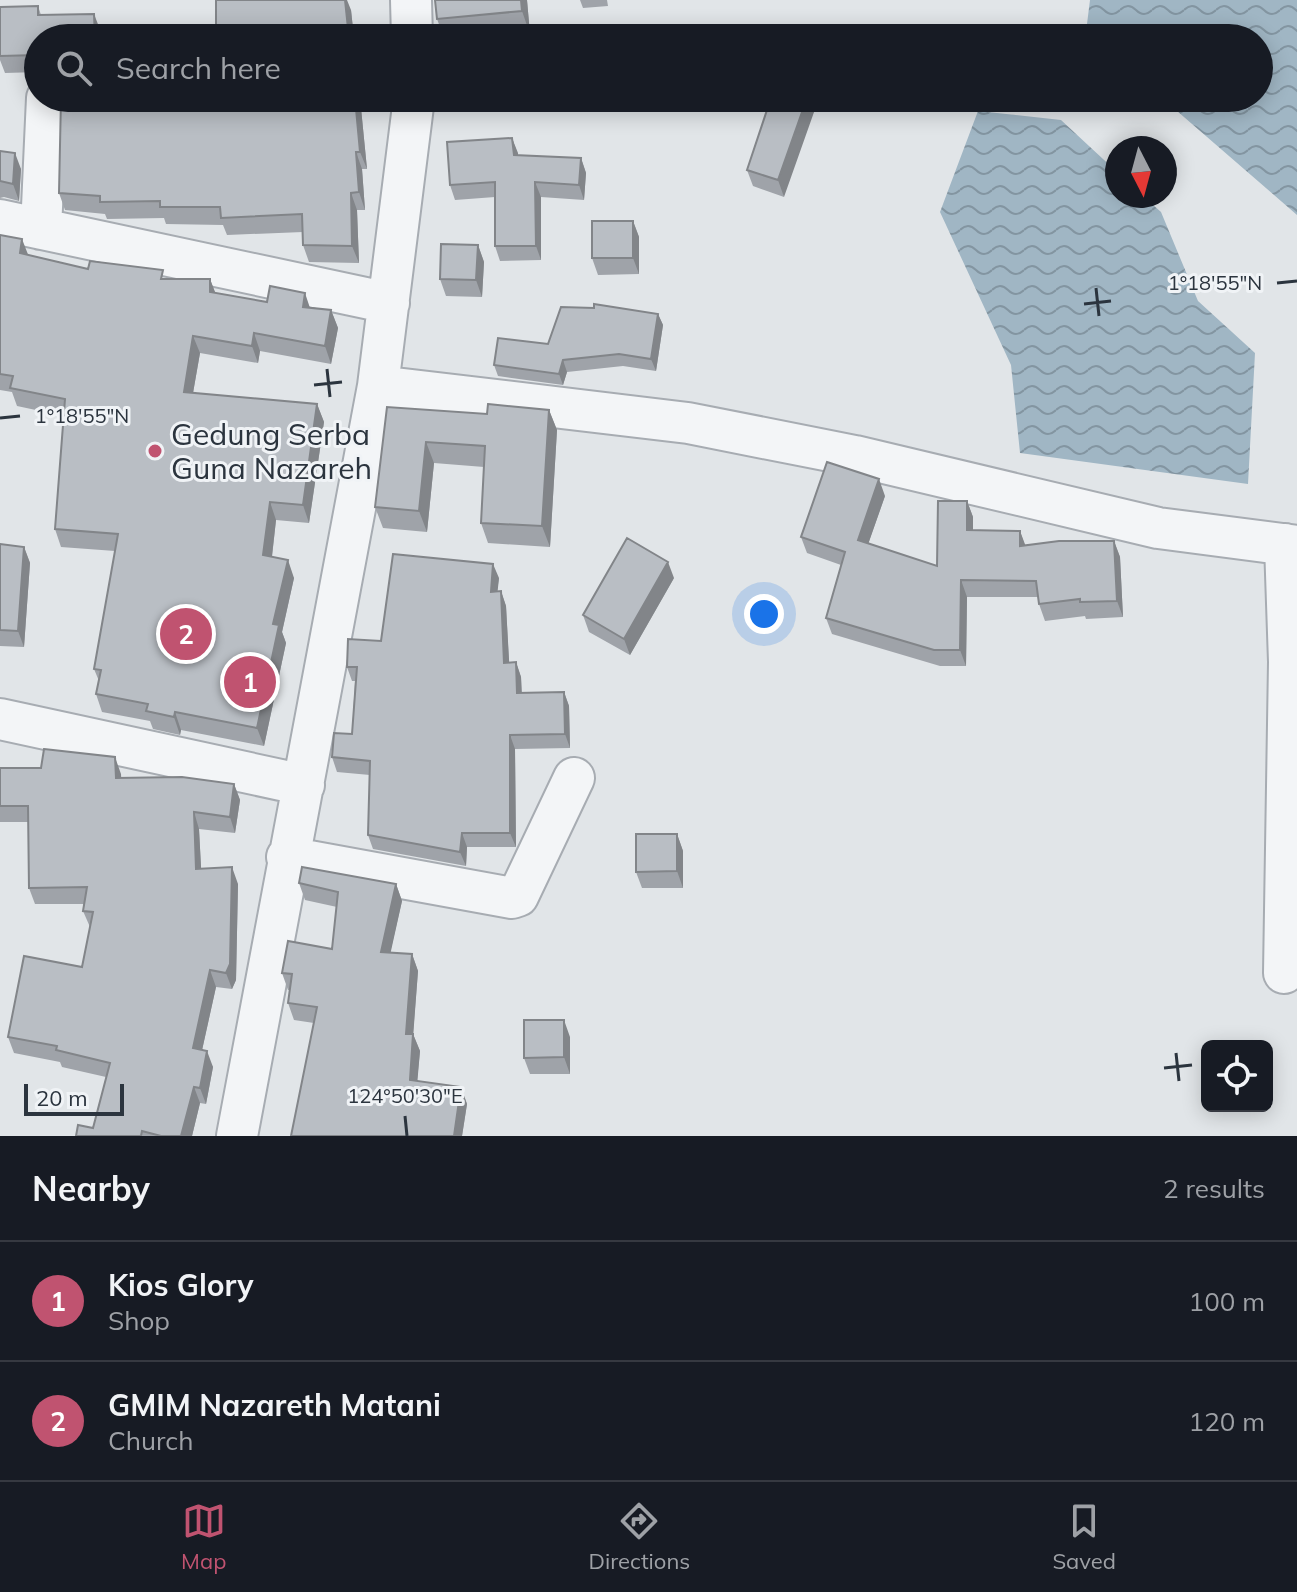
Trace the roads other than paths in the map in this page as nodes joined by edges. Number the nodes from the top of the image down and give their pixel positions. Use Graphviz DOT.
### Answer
graph roads {
  1 [pos="411,0"];
  2 [pos="412,24"];
  3 [pos="46,112"];
  4 [pos="412,112"];
  5 [pos="0,220"];
  6 [pos="41,229"];
  7 [pos="389,303"];
  8 [pos="378,386"];
  9 [pos="1291,545"];
  10 [pos="0,719"];
  11 [pos="574,778"];
  12 [pos="304,785"];
  13 [pos="287,857"];
  14 [pos="1284,973"];
  15 [pos="237,1136"];
  1 -- 2 [label="street"];
  3 -- 6 [label="street"];
  4 -- 7 [label="street"];
  5 -- 6 [label="street"];
  6 -- 7 [label="street"];
  7 -- 8 [label="street"];
  8 -- 9 [label="street"];
  8 -- 12 [label="street"];
  9 -- 14 [label="street"];
  10 -- 12 [label="street"];
  11 -- 13 [label="street"];
  12 -- 13 [label="street"];
  13 -- 15 [label="street"];
}
